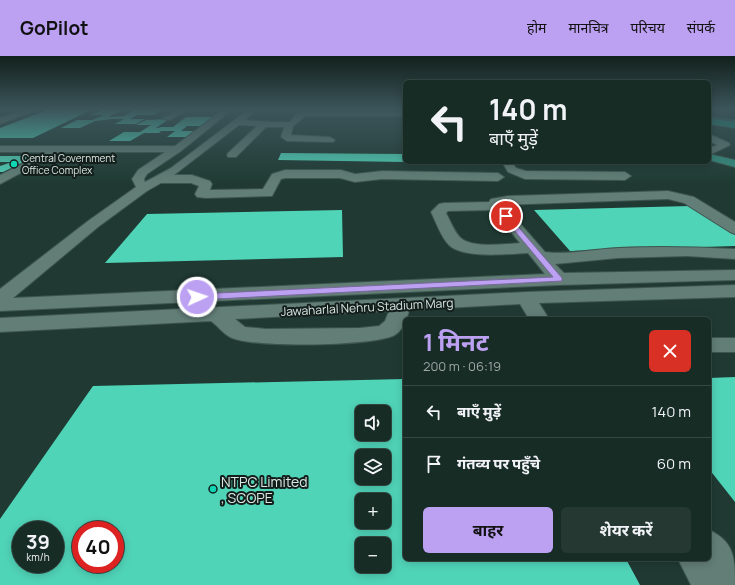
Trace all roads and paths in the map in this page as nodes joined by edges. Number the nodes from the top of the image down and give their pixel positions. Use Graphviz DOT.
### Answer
graph roads {
  1 [pos="197,134"];
  2 [pos="223,134"];
  3 [pos="254,134"];
  4 [pos="287,134"];
  5 [pos="711,139"];
  6 [pos="330,140"];
  7 [pos="711,146"];
  8 [pos="720,148"];
  9 [pos="0,149"];
  10 [pos="177,149"];
  11 [pos="59,150"];
  12 [pos="711,152"];
  13 [pos="711,154"];
  14 [pos="232,155"];
  15 [pos="711,158"];
  16 [pos="735,160"];
  17 [pos="508,164"];
  18 [pos="735,164"];
  19 [pos="613,166"];
  20 [pos="498,177"];
  21 [pos="159,179"];
  22 [pos="0,180"];
  23 [pos="143,188"];
  24 [pos="497,206"];
  25 [pos="735,229"];
  26 [pos="537,253"];
  27 [pos="735,254"];
  28 [pos="559,280"];
  29 [pos="731,282"];
  30 [pos="526,298"];
  31 [pos="0,299"];
  32 [pos="37,304"];
  33 [pos="0,306"];
  34 [pos="735,307"];
  35 [pos="538,317"];
  36 [pos="8,325"];
  37 [pos="0,340"];
  38 [pos="711,345"];
  39 [pos="735,345"];
  40 [pos="711,551"];
  41 [pos="697,561"];
  42 [pos="713,585"];
  43 [pos="733,585"];
  1 -- 10 [label="street"];
  2 -- 21 [label="street"];
  3 -- 14 [label="street"];
  4 -- 6 [label="street"];
  5 -- 8 [label="street"];
  7 -- 8 [label="street"];
  8 -- 12 [label="street"];
  9 -- 11 [label="street"];
  10 -- 11 [label="street"];
  10 -- 23 [label="street"];
  11 -- 22 [label="street"];
  13 -- 16 [label="main road"];
  15 -- 18 [label="main road"];
  17 -- 19 [label="street"];
  20 -- 21 [label="street"];
  21 -- 23 [label="street"];
  23 -- 31 [label="street"];
  24 -- 25 [label="street"];
  24 -- 26 [label="street"];
  24 -- 26 [label="street"];
  26 -- 27 [label="street"];
  26 -- 28 [label="street"];
  28 -- 29 [label="street, Jawaharlal Nehru Stadium Marg"];
  28 -- 32 [label="street, Jawaharlal Nehru Stadium Marg"];
  29 -- 30 [label="street, Jawaharlal Nehru Stadium Marg"];
  29 -- 34 [label="street"];
  30 -- 35 [label="street"];
  30 -- 36 [label="street, Jawaharlal Nehru Stadium Marg"];
  32 -- 33 [label="street, Jawaharlal Nehru Stadium Marg"];
  32 -- 36 [label="street"];
  36 -- 37 [label="street"];
  38 -- 39 [label="street"];
  40 -- 43 [label="street"];
  41 -- 42 [label="street"];
}
